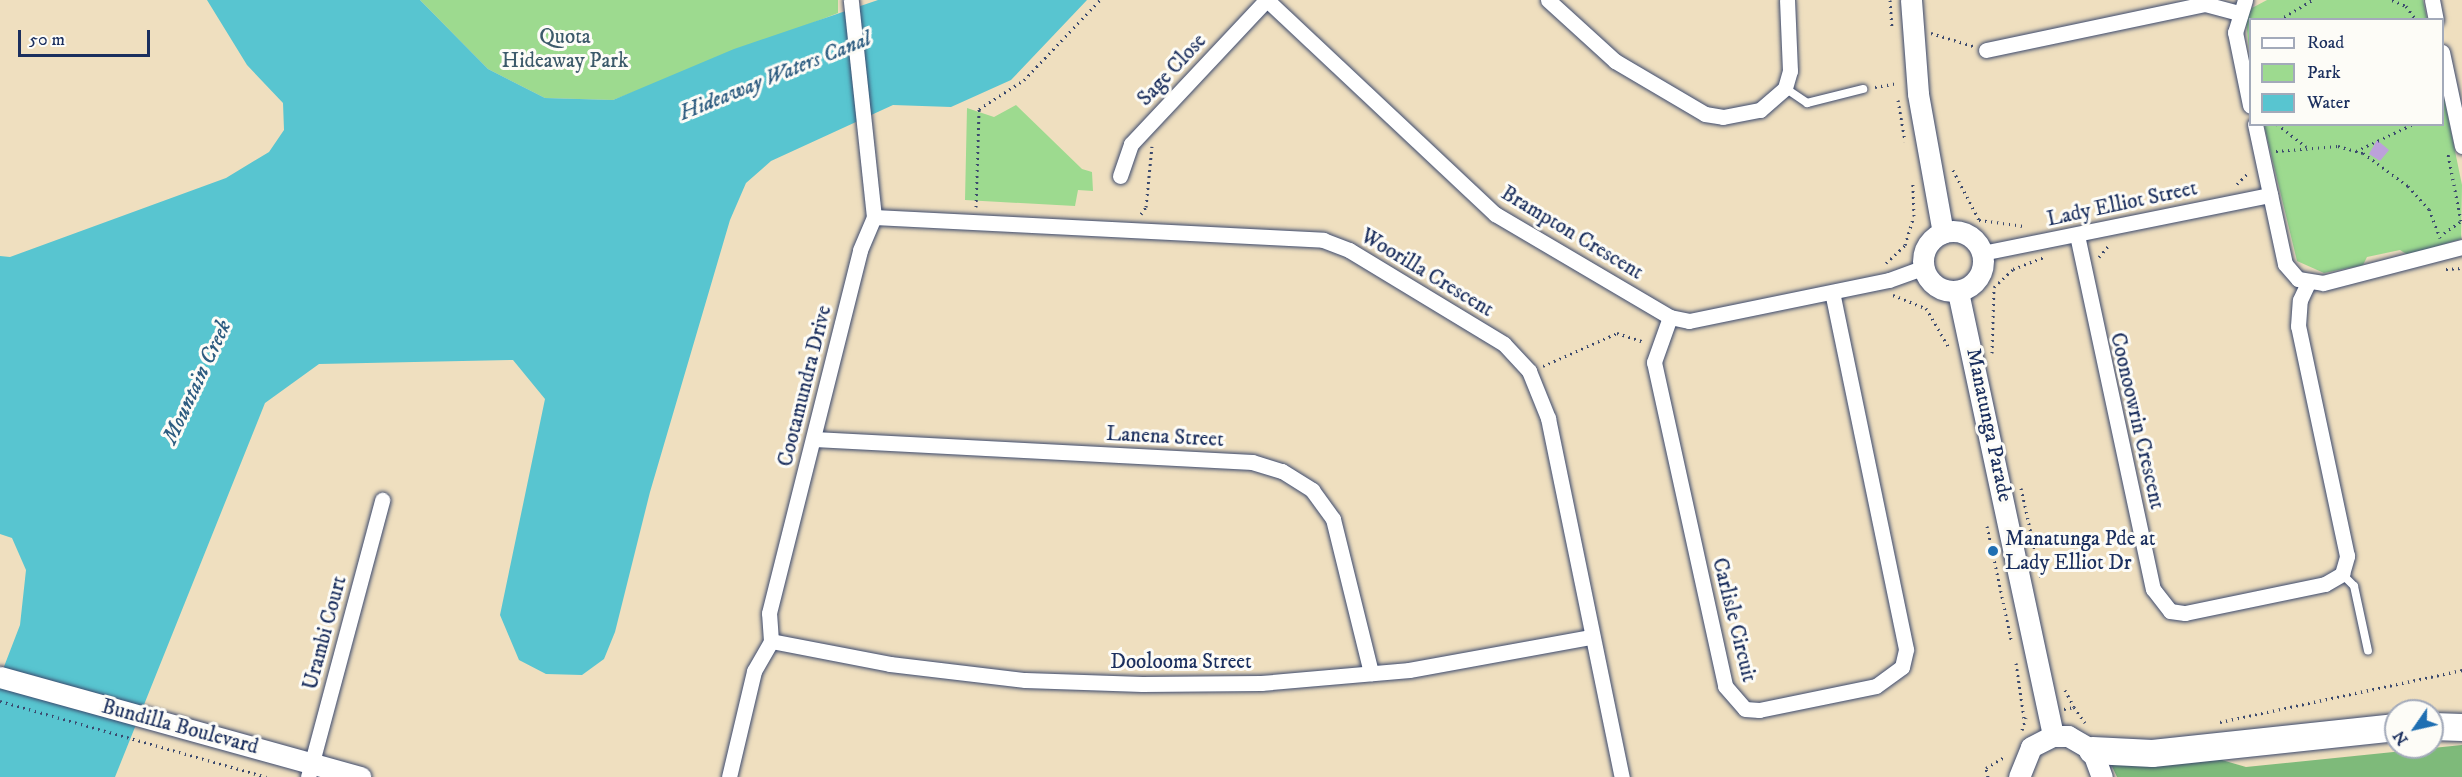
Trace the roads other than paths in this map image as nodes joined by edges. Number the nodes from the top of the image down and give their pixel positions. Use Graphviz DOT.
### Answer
graph roads {
  1 [pos="851,0"];
  2 [pos="1267,0"];
  3 [pos="1548,0"];
  4 [pos="1787,0"];
  5 [pos="1911,0"];
  6 [pos="2432,0"];
  7 [pos="2242,7"];
  8 [pos="2436,18"];
  9 [pos="1986,51"];
  10 [pos="2444,61"];
  11 [pos="1785,88"];
  12 [pos="1863,89"];
  13 [pos="2249,100"];
  14 [pos="2255,126"];
  15 [pos="2462,146"];
  16 [pos="1119,176"];
  17 [pos="2270,195"];
  18 [pos="874,217"];
  19 [pos="1944,233"];
  20 [pos="2077,235"];
  21 [pos="2462,247"];
  22 [pos="1982,253"];
  23 [pos="1924,267"];
  24 [pos="2308,283"];
  25 [pos="1958,292"];
  26 [pos="1832,293"];
  27 [pos="1670,316"];
  28 [pos="814,439"];
  29 [pos="382,500"];
  30 [pos="2342,574"];
  31 [pos="1591,637"];
  32 [pos="771,641"];
  33 [pos="2368,651"];
  34 [pos="1371,674"];
  35 [pos="0,677"];
  36 [pos="2444,726"];
  37 [pos="2384,727"];
  38 [pos="2462,727"];
  39 [pos="2053,736"];
  40 [pos="2091,739"];
  41 [pos="310,770"];
  42 [pos="360,777"];
  43 [pos="729,777"];
  44 [pos="1622,777"];
  45 [pos="2019,777"];
  46 [pos="2102,777"];
  1 -- 18 [label="street, Cootamundra Drive"];
  2 -- 16 [label="street, Sage Close"];
  2 -- 27 [label="street, Brampton Crescent"];
  3 -- 11 [label="street"];
  4 -- 11 [label="street"];
  5 -- 19 [label="street"];
  6 -- 8 [label="street"];
  7 -- 9 [label="street"];
  7 -- 13 [label="street"];
  10 -- 15 [label="street"];
  11 -- 12 [label="lane"];
  14 -- 17 [label="street"];
  17 -- 20 [label="street, Lady Elliot Street"];
  17 -- 24 [label="street"];
  18 -- 28 [label="street, Cootamundra Drive"];
  18 -- 31 [label="street, Woorilla Crescent"];
  19 -- 22 [label="street"];
  19 -- 23 [label="street"];
  20 -- 22 [label="street, Lady Elliot Street"];
  20 -- 30 [label="street, Coonoowrin Crescent"];
  21 -- 24 [label="street"];
  22 -- 25 [label="street"];
  23 -- 25 [label="street"];
  23 -- 26 [label="street, Brampton Crescent"];
  24 -- 30 [label="street"];
  25 -- 39 [label="street, Manatunga Parade"];
  26 -- 27 [label="street, Brampton Crescent"];
  26 -- 27 [label="street, Carlisle Circuit"];
  28 -- 32 [label="street, Cootamundra Drive"];
  28 -- 34 [label="street, Lanena Street"];
  29 -- 41 [label="street, Urambi Court"];
  30 -- 33 [label="lane"];
  31 -- 34 [label="street, Doolooma Street"];
  31 -- 44 [label="street, Woorilla Crescent"];
  32 -- 34 [label="street, Doolooma Street"];
  32 -- 43 [label="street"];
  35 -- 41 [label="street, Bundilla Boulevard"];
  36 -- 38 [label="highway"];
  37 -- 40 [label="highway"];
  39 -- 40 [label="street"];
  39 -- 45 [label="street"];
  40 -- 46 [label="street"];
  41 -- 42 [label="street, Bundilla Boulevard"];
}
